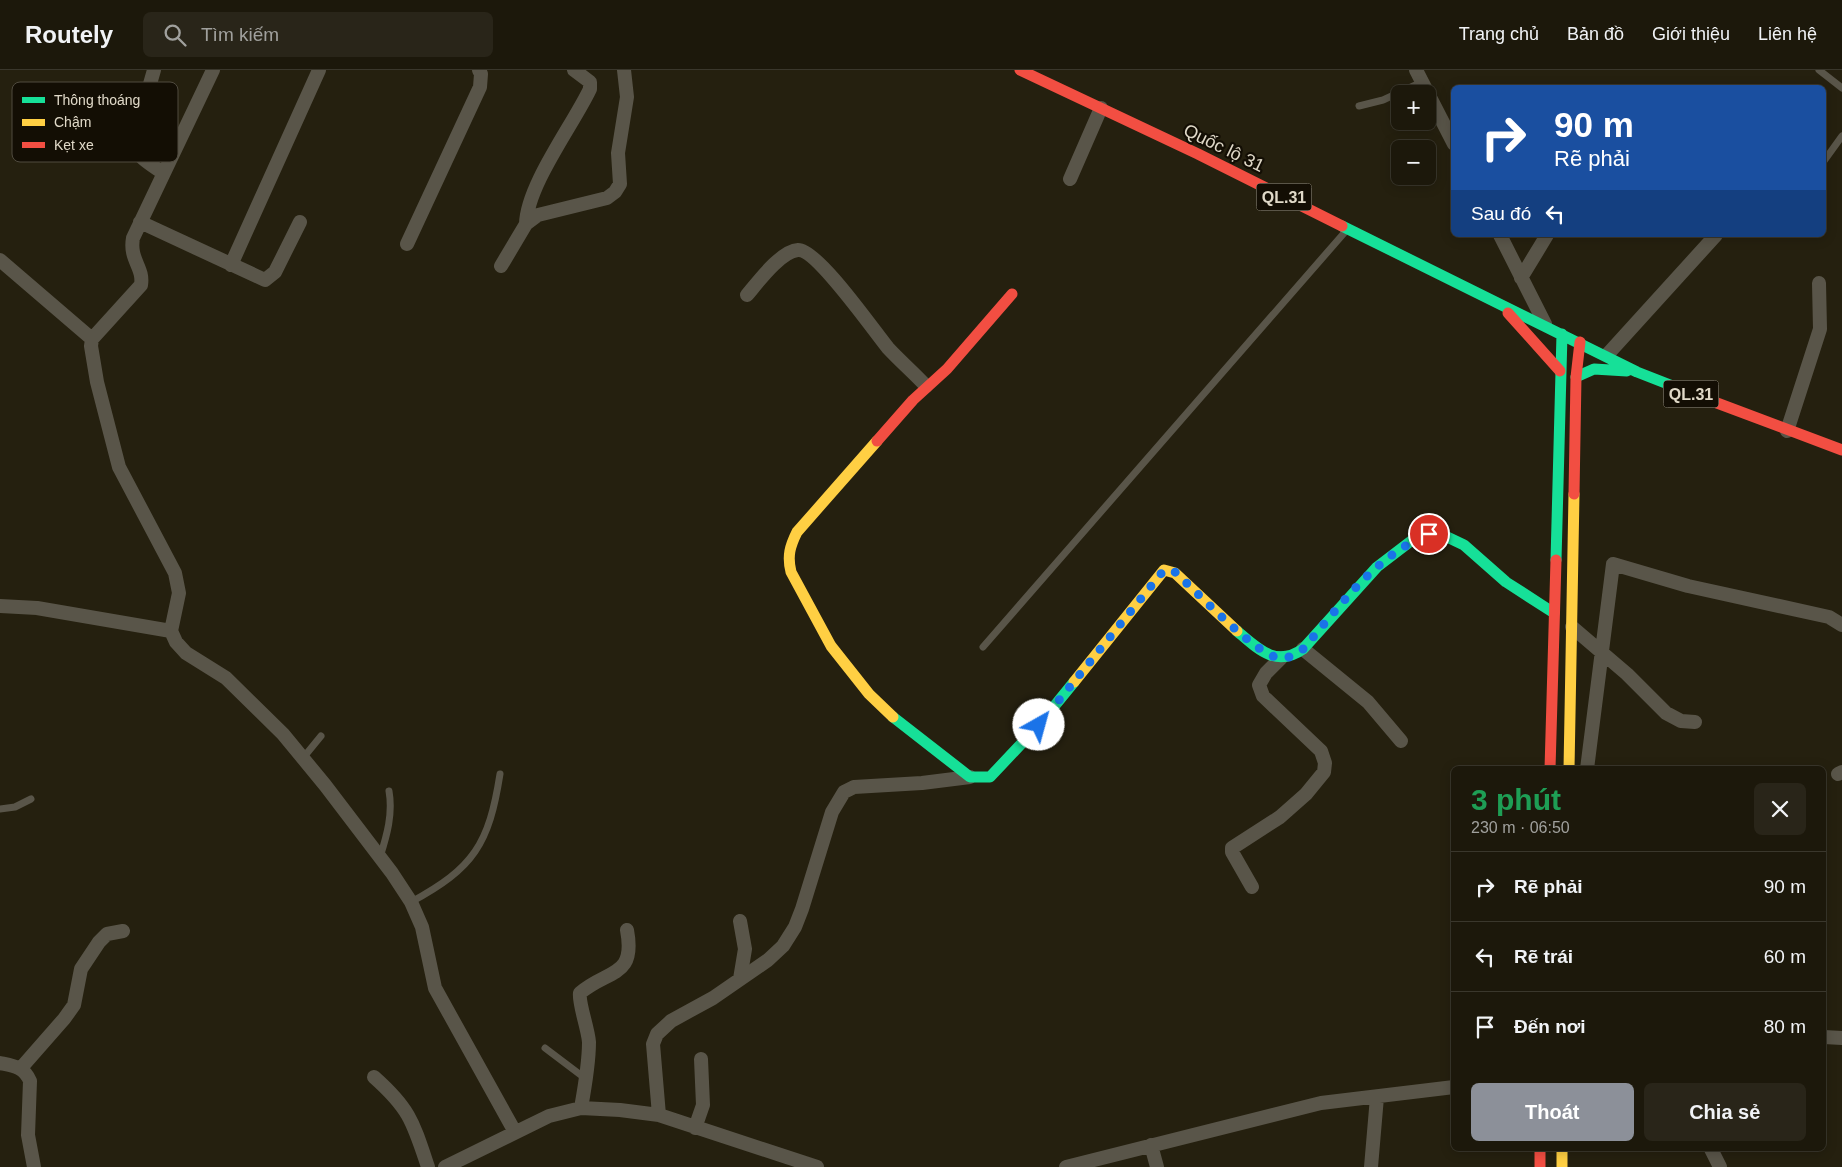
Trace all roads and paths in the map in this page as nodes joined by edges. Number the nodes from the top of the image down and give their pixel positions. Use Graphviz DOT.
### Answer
graph roads {
  1 [pos="213,70"];
  2 [pos="319,70"];
  3 [pos="479,70"];
  4 [pos="574,70"];
  5 [pos="624,70"];
  6 [pos="1020,70"];
  7 [pos="1819,70"];
  8 [pos="1419,76"];
  9 [pos="1842,88"];
  10 [pos="1359,106"];
  11 [pos="1101,108"];
  12 [pos="1842,136"];
  13 [pos="1451,138"];
  14 [pos="178,141"];
  15 [pos="1826,158"];
  16 [pos="148,162"];
  17 [pos="167,162"];
  18 [pos="162,173"];
  19 [pos="1070,179"];
  20 [pos="140,222"];
  21 [pos="300,222"];
  22 [pos="526,224"];
  23 [pos="1348,228"];
  24 [pos="1501,237"];
  25 [pos="1546,237"];
  26 [pos="1714,237"];
  27 [pos="406,244"];
  28 [pos="0,260"];
  29 [pos="231,266"];
  30 [pos="501,266"];
  31 [pos="1521,278"];
  32 [pos="1819,283"];
  33 [pos="1012,294"];
  34 [pos="747,295"];
  35 [pos="1495,300"];
  36 [pos="1546,325"];
  37 [pos="1562,334"];
  38 [pos="92,339"];
  39 [pos="1580,342"];
  40 [pos="1606,356"];
  41 [pos="1560,371"];
  42 [pos="1637,372"];
  43 [pos="1576,377"];
  44 [pos="926,386"];
  45 [pos="1787,432"];
  46 [pos="1842,450"];
  47 [pos="0,606"];
  48 [pos="1554,613"];
  49 [pos="1842,625"];
  50 [pos="1572,627"];
  51 [pos="171,631"];
  52 [pos="984,647"];
  53 [pos="1303,649"];
  54 [pos="1603,653"];
  55 [pos="1281,658"];
  56 [pos="1695,722"];
  57 [pos="321,736"];
  58 [pos="1401,741"];
  59 [pos="303,758"];
  60 [pos="1550,766"];
  61 [pos="1569,766"];
  62 [pos="1587,766"];
  63 [pos="500,774"];
  64 [pos="970,777"];
  65 [pos="389,791"];
  66 [pos="31,799"];
  67 [pos="0,809"];
  68 [pos="380,857"];
  69 [pos="1252,887"];
  70 [pos="411,902"];
  71 [pos="740,921"];
  72 [pos="627,930"];
  73 [pos="123,931"];
  74 [pos="740,979"];
  75 [pos="1826,1037"];
  76 [pos="1842,1038"];
  77 [pos="545,1048"];
  78 [pos="702,1059"];
  79 [pos="0,1063"];
  80 [pos="20,1068"];
  81 [pos="374,1077"];
  82 [pos="586,1080"];
  83 [pos="1451,1087"];
  84 [pos="1377,1097"];
  85 [pos="581,1108"];
  86 [pos="659,1115"];
  87 [pos="695,1128"];
  88 [pos="515,1132"];
  89 [pos="1151,1145"];
  90 [pos="1540,1151"];
  91 [pos="1562,1151"];
  92 [pos="1712,1151"];
  93 [pos="34,1167"];
  94 [pos="428,1167"];
  95 [pos="445,1167"];
  96 [pos="817,1167"];
  97 [pos="1066,1167"];
  98 [pos="1157,1167"];
  99 [pos="1371,1167"];
  100 [pos="1540,1167"];
  101 [pos="1562,1167"];
  102 [pos="1720,1167"];
  1 -- 14 [label="street"];
  2 -- 29 [label="street"];
  3 -- 27 [label="street"];
  4 -- 22 [label="street"];
  5 -- 22 [label="street"];
  6 -- 11 [label="main road, Quốc lộ 31 / QL.31"];
  7 -- 9 [label="lane"];
  8 -- 10 [label="lane"];
  8 -- 13 [label="street"];
  11 -- 19 [label="street"];
  11 -- 23 [label="main road, Quốc lộ 31 / QL.31"];
  12 -- 15 [label="lane"];
  16 -- 18 [label="street"];
  17 -- 18 [label="street"];
  18 -- 20 [label="street"];
  20 -- 29 [label="street"];
  20 -- 38 [label="street"];
  21 -- 29 [label="street"];
  22 -- 30 [label="street"];
  23 -- 35 [label="main road, Quốc lộ 31 / QL.31"];
  23 -- 52 [label="lane"];
  24 -- 31 [label="street"];
  25 -- 31 [label="street"];
  26 -- 40 [label="street"];
  28 -- 38 [label="street"];
  31 -- 36 [label="street"];
  32 -- 45 [label="street"];
  33 -- 44 [label="main road"];
  34 -- 44 [label="street"];
  35 -- 36 [label="main road, Quốc lộ 31 / QL.31"];
  35 -- 41 [label="main road"];
  36 -- 37 [label="main road, QL.31"];
  37 -- 39 [label="main road, QL.31"];
  37 -- 41 [label="main road"];
  38 -- 51 [label="street"];
  39 -- 40 [label="main road, QL.31"];
  39 -- 43 [label="main road"];
  40 -- 42 [label="main road, QL.31"];
  41 -- 48 [label="main road"];
  42 -- 43 [label="main road"];
  42 -- 45 [label="main road, QL.31"];
  43 -- 50 [label="main road"];
  44 -- 64 [label="main road"];
  45 -- 46 [label="main road, QL.31"];
  47 -- 51 [label="street"];
  48 -- 53 [label="main road"];
  48 -- 60 [label="main road"];
  49 -- 54 [label="street"];
  50 -- 54 [label="street"];
  50 -- 61 [label="main road"];
  51 -- 59 [label="street"];
  53 -- 55 [label="main road"];
  53 -- 58 [label="street"];
  54 -- 56 [label="street"];
  54 -- 62 [label="street"];
  55 -- 64 [label="main road"];
  55 -- 69 [label="street"];
  57 -- 59 [label="lane"];
  59 -- 68 [label="street"];
  63 -- 70 [label="lane"];
  64 -- 74 [label="street"];
  65 -- 68 [label="lane"];
  66 -- 67 [label="lane"];
  68 -- 70 [label="street"];
  70 -- 88 [label="street"];
  71 -- 74 [label="street"];
  72 -- 82 [label="street"];
  73 -- 80 [label="street"];
  74 -- 86 [label="street"];
  75 -- 76 [label="street"];
  77 -- 82 [label="lane"];
  78 -- 87 [label="street"];
  79 -- 80 [label="street"];
  80 -- 93 [label="street"];
  81 -- 94 [label="street"];
  82 -- 85 [label="street"];
  83 -- 84 [label="street"];
  84 -- 89 [label="street"];
  84 -- 99 [label="street"];
  85 -- 86 [label="street"];
  85 -- 88 [label="street"];
  86 -- 87 [label="street"];
  87 -- 96 [label="street"];
  88 -- 95 [label="street"];
  89 -- 97 [label="street"];
  89 -- 98 [label="street"];
  90 -- 100 [label="main road"];
  91 -- 101 [label="main road"];
  92 -- 102 [label="street"];
}
